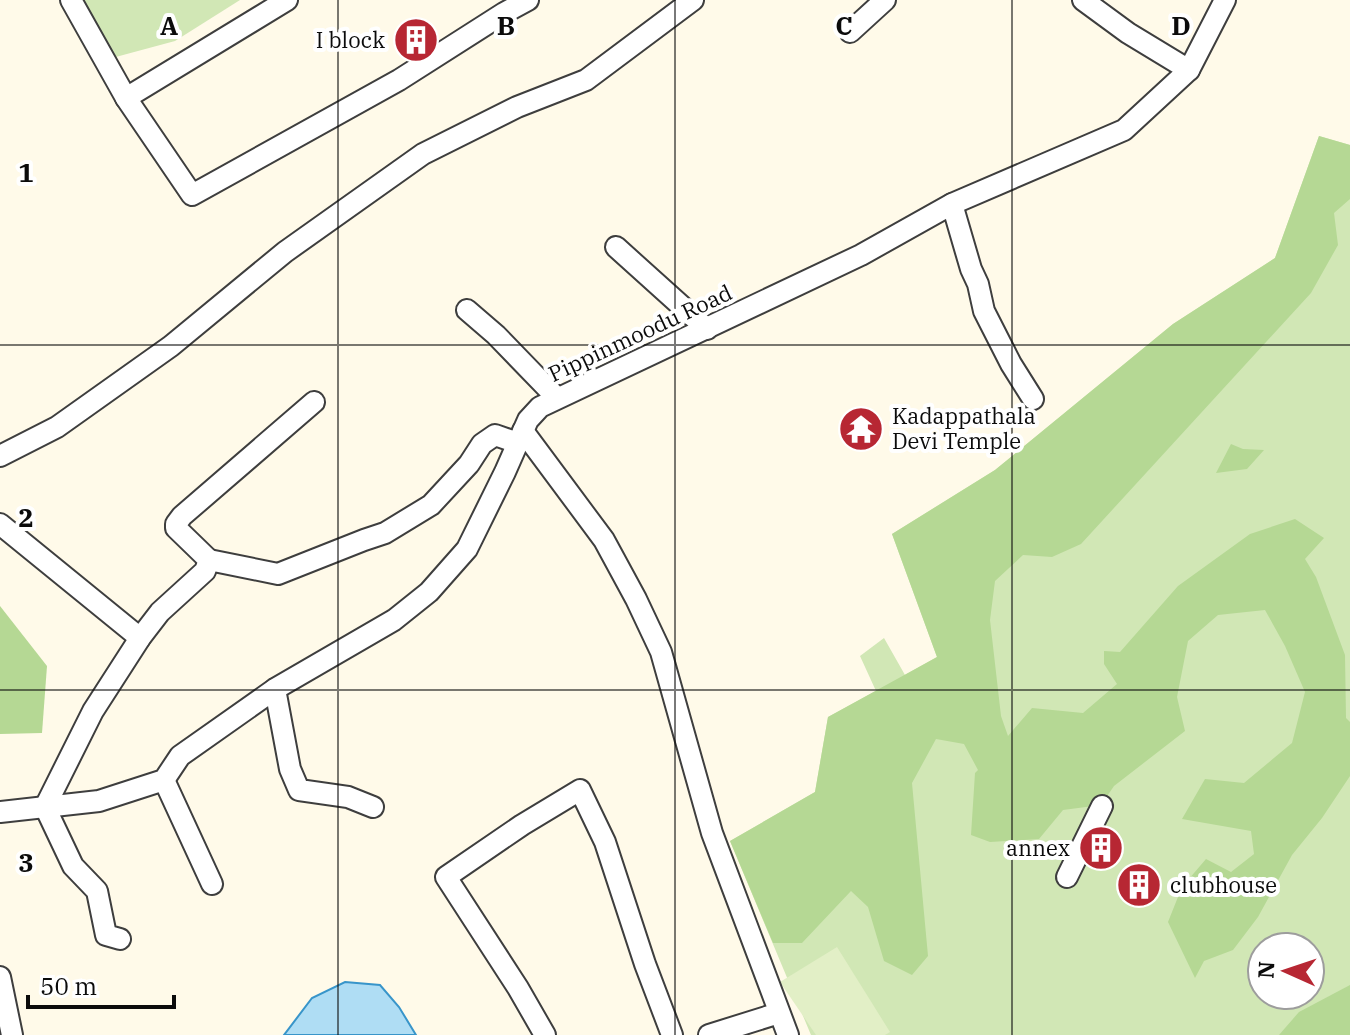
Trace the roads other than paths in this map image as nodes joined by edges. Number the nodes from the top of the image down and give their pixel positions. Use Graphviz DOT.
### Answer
graph roads {
  1 [pos="71,0"];
  2 [pos="287,0"];
  3 [pos="528,0"];
  4 [pos="693,0"];
  5 [pos="885,0"];
  6 [pos="1083,0"];
  7 [pos="1225,0"];
  8 [pos="850,32"];
  9 [pos="1189,70"];
  10 [pos="126,98"];
  11 [pos="952,204"];
  12 [pos="616,247"];
  13 [pos="467,310"];
  14 [pos="707,329"];
  15 [pos="557,398"];
  16 [pos="1033,399"];
  17 [pos="314,402"];
  18 [pos="520,437"];
  19 [pos="0,456"];
  20 [pos="0,524"];
  21 [pos="209,560"];
  22 [pos="140,638"];
  23 [pos="275,689"];
  24 [pos="164,780"];
  25 [pos="1102,806"];
  26 [pos="45,807"];
  27 [pos="373,807"];
  28 [pos="0,812"];
  29 [pos="1067,877"];
  30 [pos="212,884"];
  31 [pos="120,939"];
  32 [pos="0,977"];
  33 [pos="3,1010"];
  34 [pos="779,1013"];
  35 [pos="12,1035"];
  36 [pos="545,1035"];
  37 [pos="672,1035"];
  38 [pos="709,1035"];
  39 [pos="788,1035"];
  1 -- 10 [label="street"];
  2 -- 10 [label="street"];
  3 -- 10 [label="street"];
  4 -- 19 [label="street"];
  5 -- 8 [label="street"];
  6 -- 9 [label="street"];
  7 -- 9 [label="street, Pippinmoodu Road"];
  9 -- 11 [label="street, Pippinmoodu Road"];
  11 -- 14 [label="street, Pippinmoodu Road"];
  11 -- 16 [label="street"];
  12 -- 14 [label="street"];
  13 -- 15 [label="street"];
  14 -- 15 [label="street, Pippinmoodu Road"];
  15 -- 18 [label="street, Pippinmoodu Road"];
  17 -- 21 [label="street"];
  18 -- 21 [label="street"];
  18 -- 23 [label="street, Pippinmoodu Road"];
  18 -- 34 [label="street"];
  20 -- 22 [label="street"];
  21 -- 22 [label="street"];
  22 -- 26 [label="street"];
  23 -- 24 [label="street, Pippinmoodu Road"];
  23 -- 27 [label="street"];
  24 -- 26 [label="street"];
  24 -- 30 [label="street"];
  25 -- 29 [label="street"];
  26 -- 28 [label="street"];
  26 -- 31 [label="street"];
  32 -- 33 [label="street"];
  33 -- 35 [label="street"];
  34 -- 38 [label="street"];
  34 -- 39 [label="street"];
  36 -- 37 [label="street"];
}
